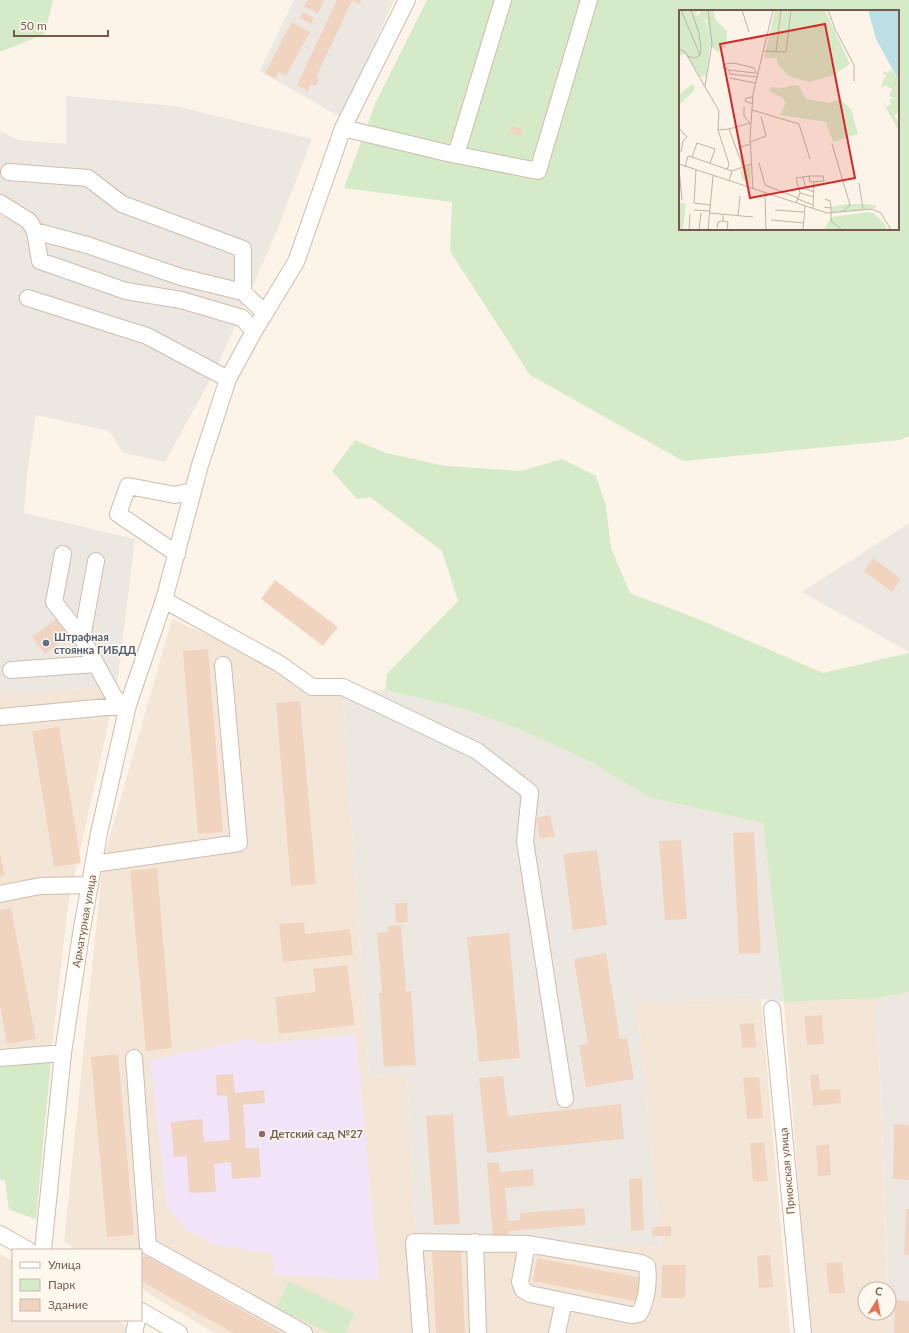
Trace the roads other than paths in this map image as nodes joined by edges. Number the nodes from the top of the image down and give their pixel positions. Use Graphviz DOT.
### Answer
graph roads {
  1 [pos="407,0"];
  2 [pos="503,0"];
  3 [pos="589,0"];
  4 [pos="344,128"];
  5 [pos="456,154"];
  6 [pos="9,172"];
  7 [pos="0,203"];
  8 [pos="35,230"];
  9 [pos="243,292"];
  10 [pos="28,298"];
  11 [pos="265,313"];
  12 [pos="254,331"];
  13 [pos="228,379"];
  14 [pos="192,491"];
  15 [pos="63,554"];
  16 [pos="177,554"];
  17 [pos="96,561"];
  18 [pos="164,600"];
  19 [pos="82,638"];
  20 [pos="96,664"];
  21 [pos="223,665"];
  22 [pos="11,670"];
  23 [pos="128,705"];
  24 [pos="0,717"];
  25 [pos="94,864"];
  26 [pos="90,885"];
  27 [pos="0,894"];
  28 [pos="772,1009"];
  29 [pos="63,1053"];
  30 [pos="0,1058"];
  31 [pos="134,1058"];
  32 [pos="565,1099"];
  33 [pos="0,1234"];
  34 [pos="474,1242"];
  35 [pos="527,1244"];
  36 [pos="26,1249"];
  37 [pos="43,1249"];
  38 [pos="564,1301"];
  39 [pos="142,1312"];
  40 [pos="137,1321"];
  41 [pos="134,1333"];
  42 [pos="179,1333"];
  43 [pos="304,1333"];
  44 [pos="422,1333"];
  45 [pos="478,1333"];
  46 [pos="557,1333"];
  47 [pos="803,1333"];
  1 -- 4 [label="street, Арматурная улица"];
  2 -- 5 [label="street"];
  3 -- 5 [label="street"];
  4 -- 5 [label="street"];
  4 -- 11 [label="street, Арматурная улица"];
  6 -- 9 [label="street"];
  7 -- 8 [label="street"];
  8 -- 9 [label="street"];
  8 -- 12 [label="street"];
  9 -- 11 [label="street"];
  10 -- 13 [label="street"];
  11 -- 12 [label="street, Арматурная улица"];
  12 -- 13 [label="street, Арматурная улица"];
  13 -- 14 [label="street, Арматурная улица"];
  14 -- 16 [label="street, Арматурная улица"];
  14 -- 16 [label="street"];
  15 -- 19 [label="street"];
  16 -- 18 [label="street, Арматурная улица"];
  17 -- 19 [label="street"];
  18 -- 23 [label="street, Арматурная улица"];
  18 -- 32 [label="street"];
  19 -- 20 [label="street"];
  20 -- 22 [label="street"];
  20 -- 23 [label="street"];
  21 -- 25 [label="street"];
  23 -- 24 [label="street"];
  23 -- 25 [label="street, Арматурная улица"];
  25 -- 26 [label="street, Арматурная улица"];
  26 -- 27 [label="street"];
  26 -- 29 [label="street, Арматурная улица"];
  28 -- 47 [label="street, Приокская улица"];
  29 -- 30 [label="street"];
  29 -- 37 [label="street, Арматурная улица"];
  31 -- 43 [label="street"];
  33 -- 36 [label="street"];
  34 -- 35 [label="street"];
  34 -- 44 [label="street"];
  34 -- 45 [label="street"];
  35 -- 38 [label="street"];
  35 -- 38 [label="street"];
  38 -- 46 [label="street"];
  39 -- 42 [label="street"];
  40 -- 41 [label="street"];
}
